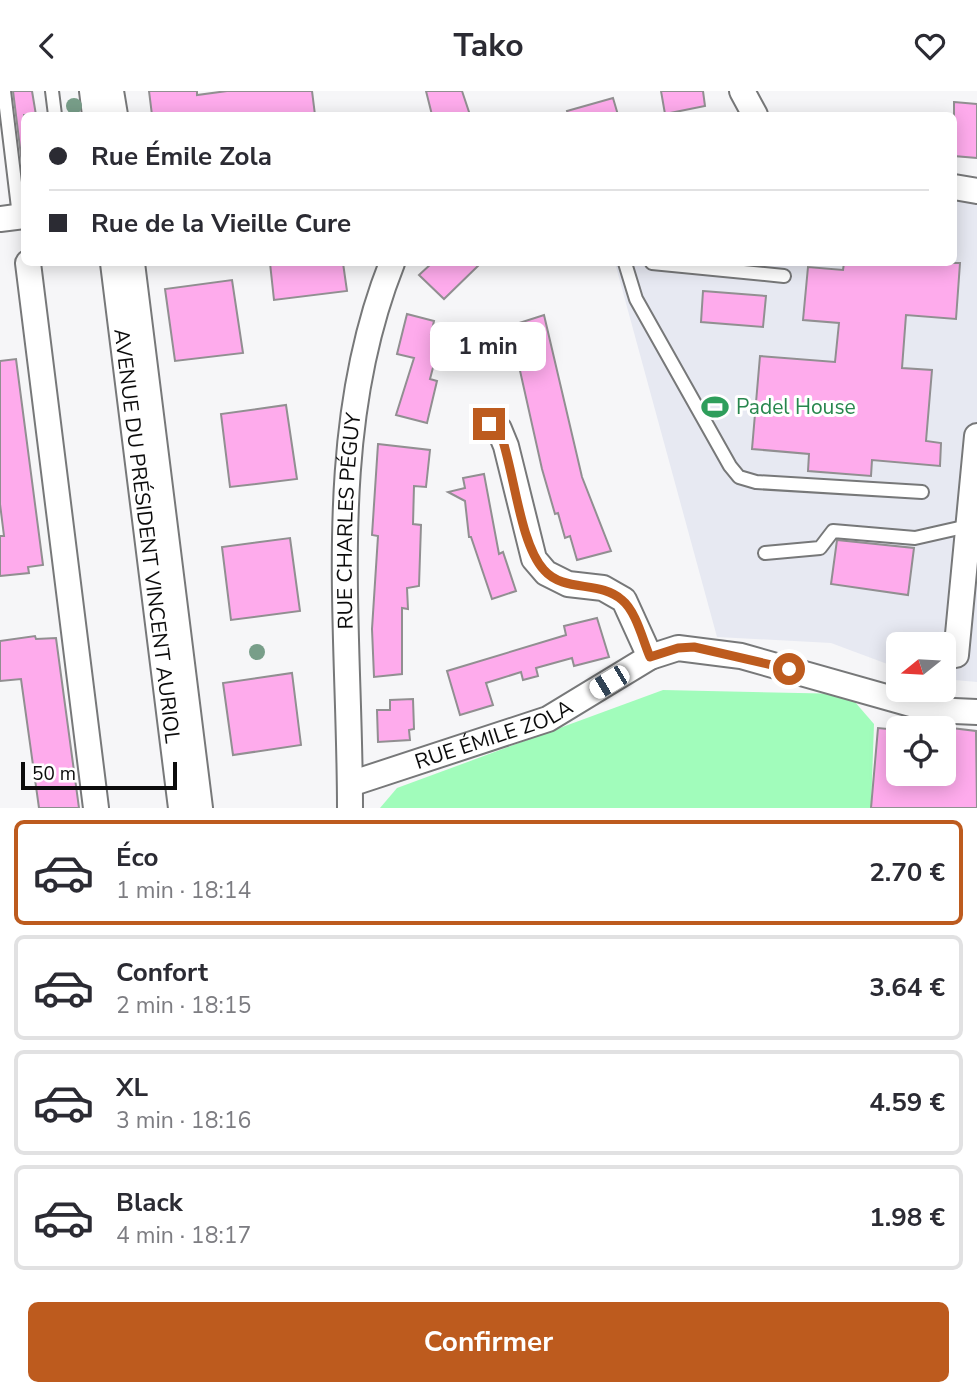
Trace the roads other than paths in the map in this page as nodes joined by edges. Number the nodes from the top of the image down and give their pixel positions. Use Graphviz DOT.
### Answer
graph roads {
  1 [pos="4,91"];
  2 [pos="52,91"];
  3 [pos="92,91"];
  4 [pos="111,91"];
  5 [pos="742,91"];
  6 [pos="55,112"];
  7 [pos="94,112"];
  8 [pos="114,112"];
  9 [pos="753,112"];
  10 [pos="957,188"];
  11 [pos="977,191"];
  12 [pos="18,221"];
  13 [pos="28,266"];
  14 [pos="113,266"];
  15 [pos="132,266"];
  16 [pos="391,266"];
  17 [pos="626,266"];
  18 [pos="682,266"];
  19 [pos="784,276"];
  20 [pos="489,424"];
  21 [pos="977,436"];
  22 [pos="975,469"];
  23 [pos="922,492"];
  24 [pos="968,526"];
  25 [pos="765,553"];
  26 [pos="956,655"];
  27 [pos="650,657"];
  28 [pos="977,712"];
  29 [pos="350,796"];
  30 [pos="96,808"];
  31 [pos="181,808"];
  32 [pos="200,808"];
  1 -- 12 [label="lane"];
  2 -- 6 [label="lane"];
  3 -- 7 [label="street"];
  4 -- 8 [label="street"];
  5 -- 9 [label="street"];
  10 -- 11 [label="street"];
  13 -- 30 [label="street"];
  14 -- 31 [label="street, AVENUE DU PRÉSIDENT VINCENT AURIOL"];
  15 -- 32 [label="street, AVENUE DU PRÉSIDENT VINCENT AURIOL"];
  16 -- 29 [label="street, RUE CHARLES PÉGUY"];
  17 -- 23 [label="lane"];
  18 -- 19 [label="lane"];
  20 -- 27 [label="street"];
  21 -- 22 [label="street"];
  22 -- 24 [label="street"];
  24 -- 25 [label="lane"];
  24 -- 26 [label="street"];
  27 -- 28 [label="street, RUE ÉMILE ZOLA"];
  27 -- 29 [label="street, RUE ÉMILE ZOLA"];
}
